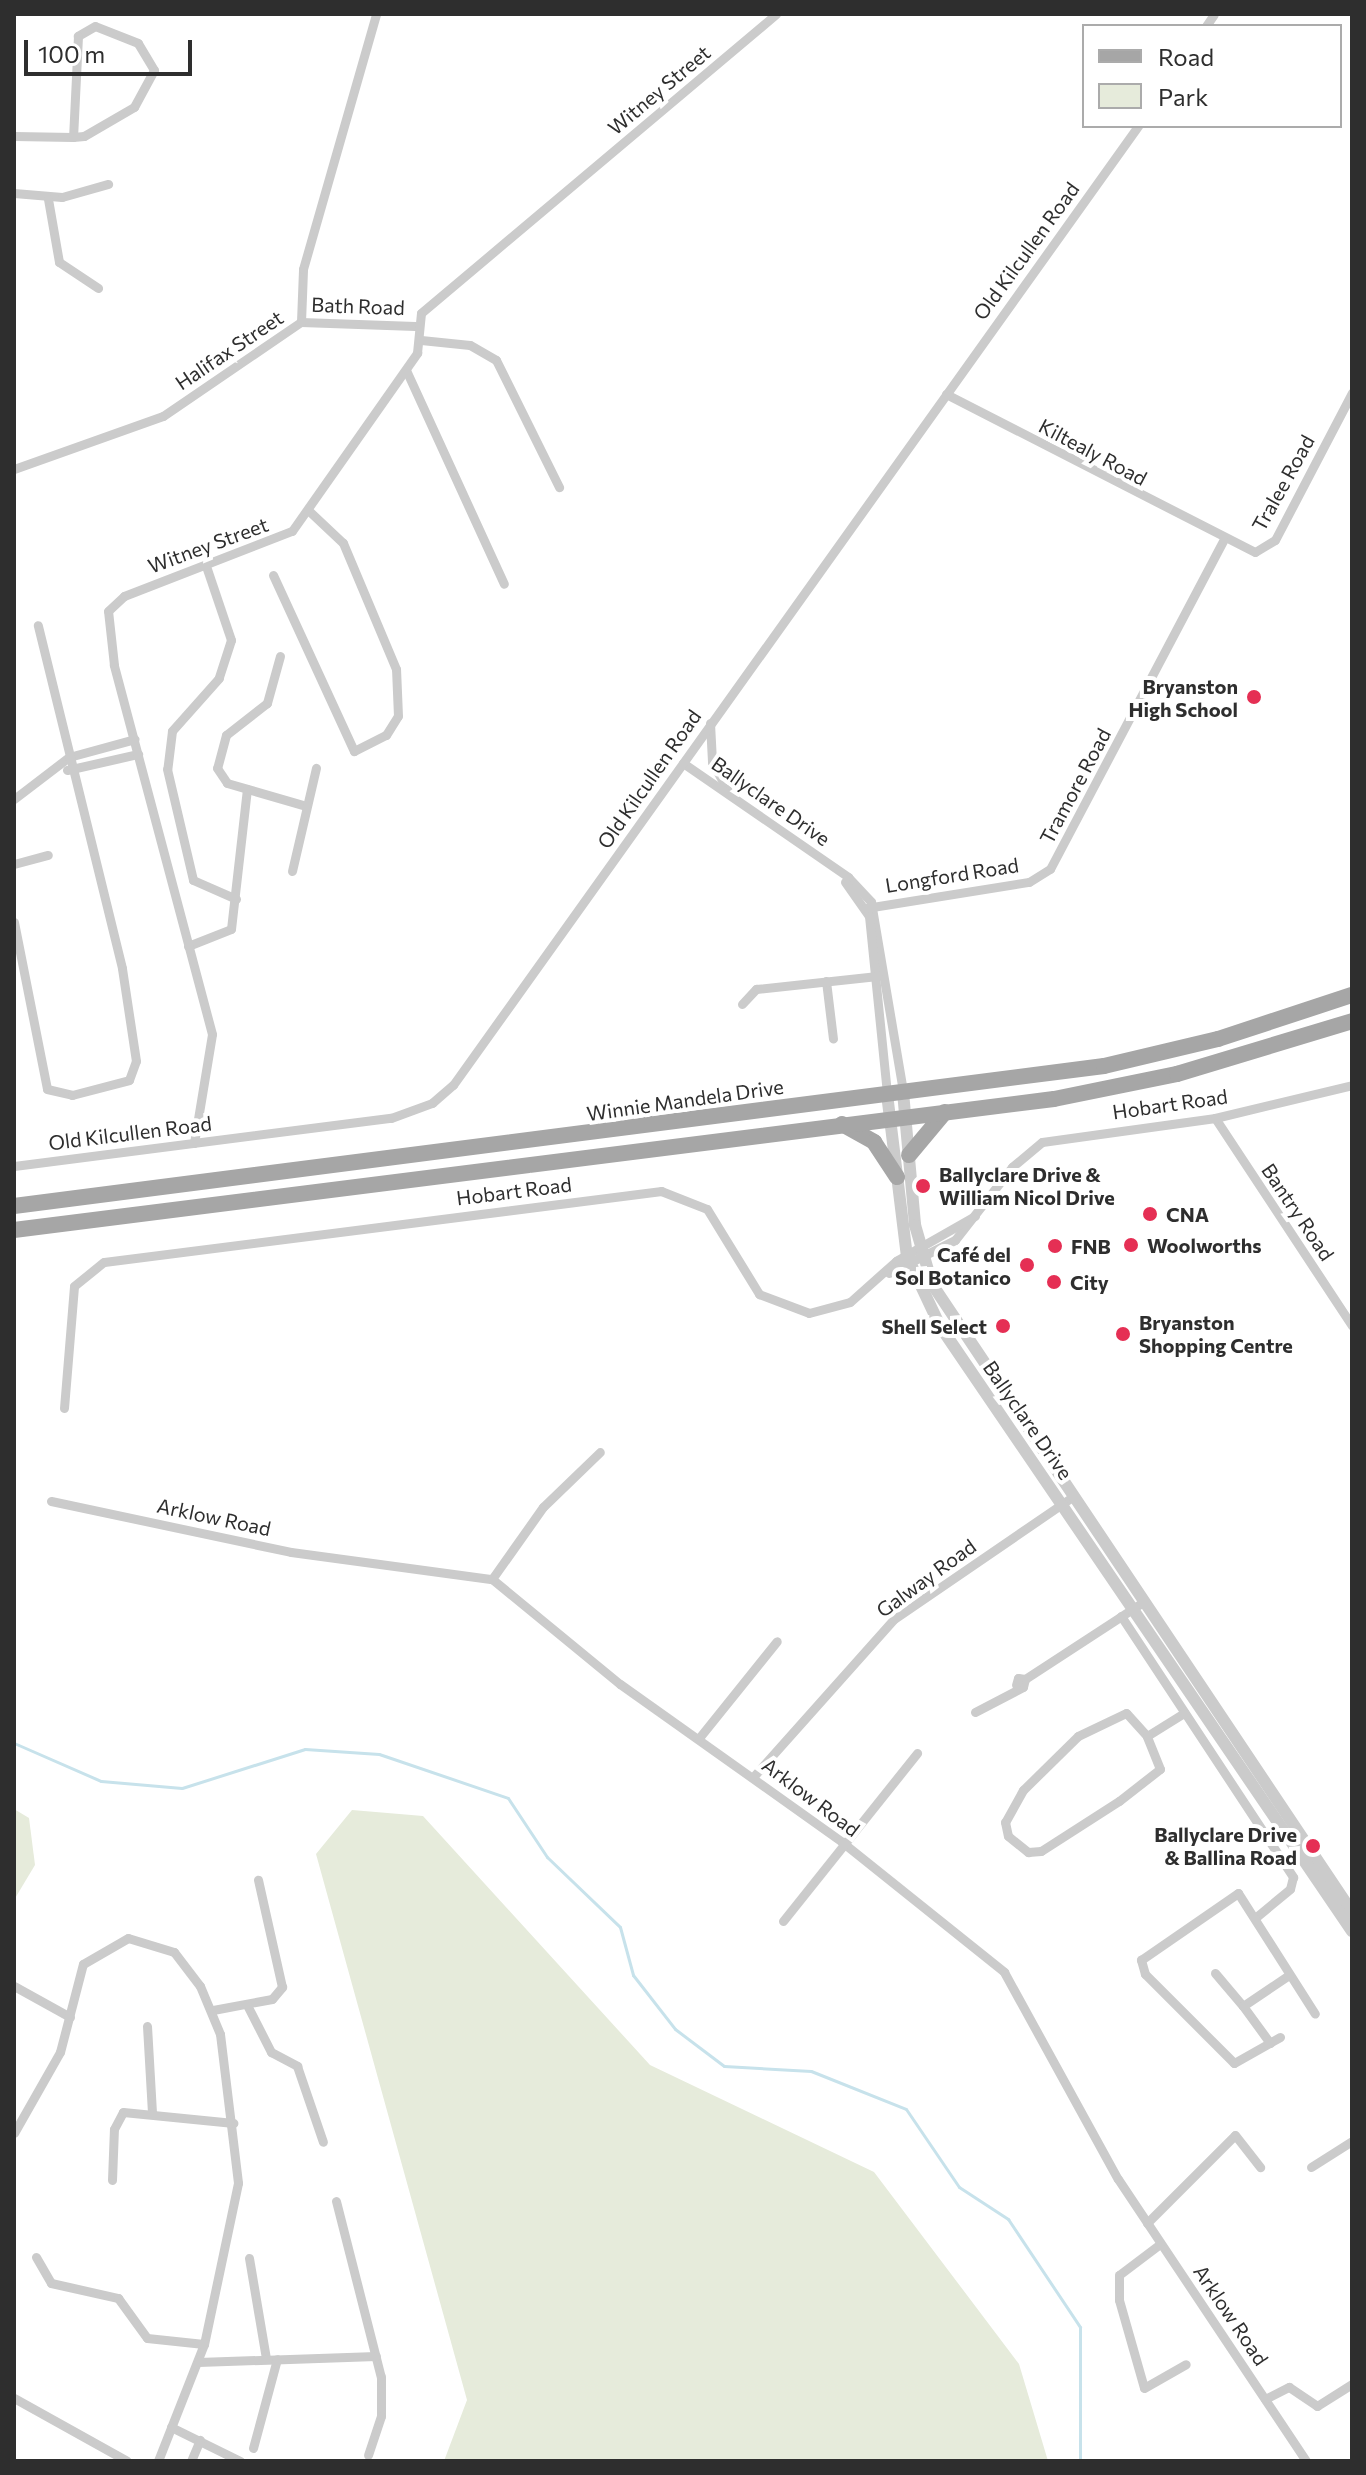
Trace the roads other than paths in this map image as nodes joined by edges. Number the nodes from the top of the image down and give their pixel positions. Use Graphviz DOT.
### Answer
graph roads {
  1 [pos="376,14"];
  2 [pos="776,14"];
  3 [pos="1137,128"];
  4 [pos="14,136"];
  5 [pos="73,137"];
  6 [pos="108,184"];
  7 [pos="14,193"];
  8 [pos="48,199"];
  9 [pos="98,288"];
  10 [pos="301,322"];
  11 [pos="415,326"];
  12 [pos="421,340"];
  13 [pos="406,370"];
  14 [pos="1352,393"];
  15 [pos="946,394"];
  16 [pos="14,469"];
  17 [pos="559,487"];
  18 [pos="309,511"];
  19 [pos="1223,541"];
  20 [pos="206,566"];
  21 [pos="273,575"];
  22 [pos="504,584"];
  23 [pos="38,625"];
  24 [pos="280,656"];
  25 [pos="710,723"];
  26 [pos="135,739"];
  27 [pos="138,754"];
  28 [pos="69,757"];
  29 [pos="683,763"];
  30 [pos="60,768"];
  31 [pos="316,768"];
  32 [pos="73,772"];
  33 [pos="247,789"];
  34 [pos="731,796"];
  35 [pos="14,799"];
  36 [pos="306,806"];
  37 [pos="48,855"];
  38 [pos="14,864"];
  39 [pos="292,871"];
  40 [pos="1043,875"];
  41 [pos="236,899"];
  42 [pos="870,908"];
  43 [pos="14,922"];
  44 [pos="188,946"];
  45 [pos="877,976"];
  46 [pos="826,981"];
  47 [pos="1352,995"];
  48 [pos="742,1004"];
  49 [pos="1352,1021"];
  50 [pos="833,1039"];
  51 [pos="1352,1085"];
  52 [pos="895,1093"];
  53 [pos="945,1112"];
  54 [pos="897,1117"];
  55 [pos="1215,1118"];
  56 [pos="842,1124"];
  57 [pos="194,1143"];
  58 [pos="909,1155"];
  59 [pos="14,1166"];
  60 [pos="897,1177"];
  61 [pos="14,1206"];
  62 [pos="14,1230"];
  63 [pos="922,1254"];
  64 [pos="909,1262"];
  65 [pos="1352,1326"];
  66 [pos="64,1408"];
  67 [pos="600,1452"];
  68 [pos="51,1501"];
  69 [pos="1066,1501"];
  70 [pos="492,1579"];
  71 [pos="1139,1604"];
  72 [pos="1121,1616"];
  73 [pos="777,1641"];
  74 [pos="975,1712"];
  75 [pos="1184,1713"];
  76 [pos="1147,1736"];
  77 [pos="699,1738"];
  78 [pos="917,1753"];
  79 [pos="754,1776"];
  80 [pos="842,1842"];
  81 [pos="258,1880"];
  82 [pos="1352,1912"];
  83 [pos="1255,1918"];
  84 [pos="783,1921"];
  85 [pos="1352,1931"];
  86 [pos="1215,1973"];
  87 [pos="1289,1975"];
  88 [pos="14,1986"];
  89 [pos="247,2005"];
  90 [pos="1243,2006"];
  91 [pos="213,2010"];
  92 [pos="1315,2014"];
  93 [pos="70,2017"];
  94 [pos="147,2026"];
  95 [pos="1280,2037"];
  96 [pos="1270,2043"];
  97 [pos="152,2112"];
  98 [pos="233,2123"];
  99 [pos="14,2133"];
  100 [pos="1352,2141"];
  101 [pos="323,2142"];
  102 [pos="1260,2167"];
  103 [pos="1311,2167"];
  104 [pos="112,2180"];
  105 [pos="336,2201"];
  106 [pos="1147,2223"];
  107 [pos="1160,2244"];
  108 [pos="36,2257"];
  109 [pos="249,2258"];
  110 [pos="204,2344"];
  111 [pos="376,2356"];
  112 [pos="266,2359"];
  113 [pos="277,2359"];
  114 [pos="198,2362"];
  115 [pos="1186,2364"];
  116 [pos="1352,2384"];
  117 [pos="14,2398"];
  118 [pos="1265,2399"];
  119 [pos="171,2427"];
  120 [pos="200,2440"];
  121 [pos="253,2448"];
  122 [pos="368,2455"];
  123 [pos="127,2461"];
  124 [pos="158,2461"];
  125 [pos="191,2461"];
  126 [pos="240,2461"];
  127 [pos="1306,2461"];
  1 -- 10 [label="street, Halifax Street"];
  2 -- 11 [label="street, Witney Street"];
  3 -- 15 [label="street, Old Kilcullen Road"];
  4 -- 5 [label="street"];
  5 -- 5 [label="street"];
  6 -- 8 [label="street"];
  7 -- 8 [label="street"];
  8 -- 9 [label="street"];
  10 -- 11 [label="street, Bath Road"];
  10 -- 16 [label="street, Halifax Street"];
  11 -- 12 [label="street"];
  12 -- 13 [label="street, Witney Street"];
  12 -- 17 [label="street"];
  13 -- 18 [label="street, Witney Street"];
  13 -- 22 [label="street"];
  14 -- 19 [label="street, Tralee Road"];
  15 -- 19 [label="street, Kiltealy Road"];
  15 -- 25 [label="street, Old Kilcullen Road"];
  18 -- 20 [label="street, Witney Street"];
  18 -- 21 [label="street"];
  19 -- 40 [label="street, Tramore Road"];
  20 -- 26 [label="street, Witney Street"];
  20 -- 41 [label="street"];
  23 -- 28 [label="street"];
  24 -- 33 [label="street"];
  25 -- 29 [label="street, Old Kilcullen Road"];
  25 -- 34 [label="street"];
  26 -- 27 [label="street, Witney Street"];
  26 -- 28 [label="street"];
  27 -- 32 [label="street"];
  27 -- 44 [label="street, Witney Street"];
  28 -- 30 [label="street"];
  28 -- 32 [label="street"];
  29 -- 34 [label="street, Ballyclare Drive"];
  29 -- 57 [label="street, Old Kilcullen Road"];
  30 -- 32 [label="street"];
  30 -- 35 [label="street"];
  31 -- 36 [label="street"];
  32 -- 43 [label="street"];
  33 -- 36 [label="street"];
  33 -- 41 [label="street"];
  34 -- 42 [label="street, Ballyclare Drive"];
  36 -- 39 [label="street"];
  37 -- 38 [label="street"];
  40 -- 42 [label="street, Longford Road"];
  41 -- 44 [label="street"];
  42 -- 45 [label="street, Ballyclare Drive"];
  42 -- 52 [label="street, Ballyclare Drive"];
  44 -- 57 [label="street, Witney Street"];
  45 -- 46 [label="street"];
  45 -- 52 [label="street, Ballyclare Drive"];
  46 -- 48 [label="street"];
  46 -- 50 [label="street"];
  47 -- 52 [label="main road, Winnie Mandela Drive"];
  49 -- 53 [label="main road"];
  51 -- 55 [label="street, Hobart Road"];
  52 -- 54 [label="street, Ballyclare Drive"];
  52 -- 61 [label="main road, Winnie Mandela Drive"];
  53 -- 54 [label="main road"];
  53 -- 58 [label="main road"];
  54 -- 56 [label="main road"];
  54 -- 58 [label="street, Ballyclare Drive"];
  54 -- 60 [label="street, Ballyclare Drive"];
  55 -- 63 [label="street, Hobart Road"];
  55 -- 65 [label="street, Bantry Road"];
  56 -- 60 [label="main road"];
  56 -- 62 [label="main road"];
  57 -- 59 [label="street, Old Kilcullen Road"];
  58 -- 63 [label="street, Ballyclare Drive"];
  60 -- 64 [label="street, Ballyclare Drive"];
  63 -- 64 [label="street, Hobart Road"];
  63 -- 69 [label="street, Ballyclare Drive"];
  64 -- 66 [label="street, Hobart Road"];
  64 -- 69 [label="street, Ballyclare Drive"];
  67 -- 70 [label="street"];
  68 -- 70 [label="street, Arklow Road"];
  69 -- 71 [label="street, Ballyclare Drive"];
  69 -- 79 [label="street, Galway Road"];
  70 -- 77 [label="street, Arklow Road"];
  71 -- 72 [label="street"];
  71 -- 82 [label="street, Ballyclare Drive"];
  71 -- 85 [label="street, Ballyclare Drive"];
  72 -- 74 [label="street"];
  72 -- 75 [label="street"];
  73 -- 77 [label="street"];
  75 -- 76 [label="street"];
  75 -- 83 [label="street"];
  76 -- 76 [label="street"];
  77 -- 79 [label="street, Arklow Road"];
  78 -- 80 [label="street"];
  79 -- 80 [label="street, Arklow Road"];
  80 -- 84 [label="street"];
  80 -- 106 [label="street, Arklow Road"];
  81 -- 89 [label="street"];
  83 -- 87 [label="street"];
  83 -- 96 [label="street"];
  86 -- 90 [label="street"];
  87 -- 90 [label="street"];
  87 -- 92 [label="street"];
  88 -- 93 [label="street"];
  89 -- 91 [label="street"];
  89 -- 101 [label="street"];
  90 -- 96 [label="street"];
  91 -- 93 [label="street"];
  91 -- 98 [label="street"];
  93 -- 99 [label="street"];
  94 -- 97 [label="street"];
  95 -- 96 [label="street"];
  97 -- 98 [label="street"];
  97 -- 104 [label="street"];
  98 -- 110 [label="street"];
  100 -- 103 [label="street"];
  102 -- 106 [label="street"];
  105 -- 111 [label="street"];
  106 -- 107 [label="street, Arklow Road"];
  107 -- 115 [label="street"];
  107 -- 118 [label="street, Arklow Road"];
  108 -- 110 [label="street"];
  109 -- 112 [label="street"];
  110 -- 114 [label="street"];
  111 -- 113 [label="street"];
  111 -- 122 [label="street"];
  112 -- 113 [label="street"];
  112 -- 114 [label="street"];
  113 -- 121 [label="street"];
  114 -- 119 [label="street"];
  116 -- 118 [label="street"];
  117 -- 123 [label="street"];
  118 -- 127 [label="street, Arklow Road"];
  119 -- 120 [label="street"];
  119 -- 124 [label="street"];
  120 -- 125 [label="street"];
  120 -- 126 [label="street"];
}
